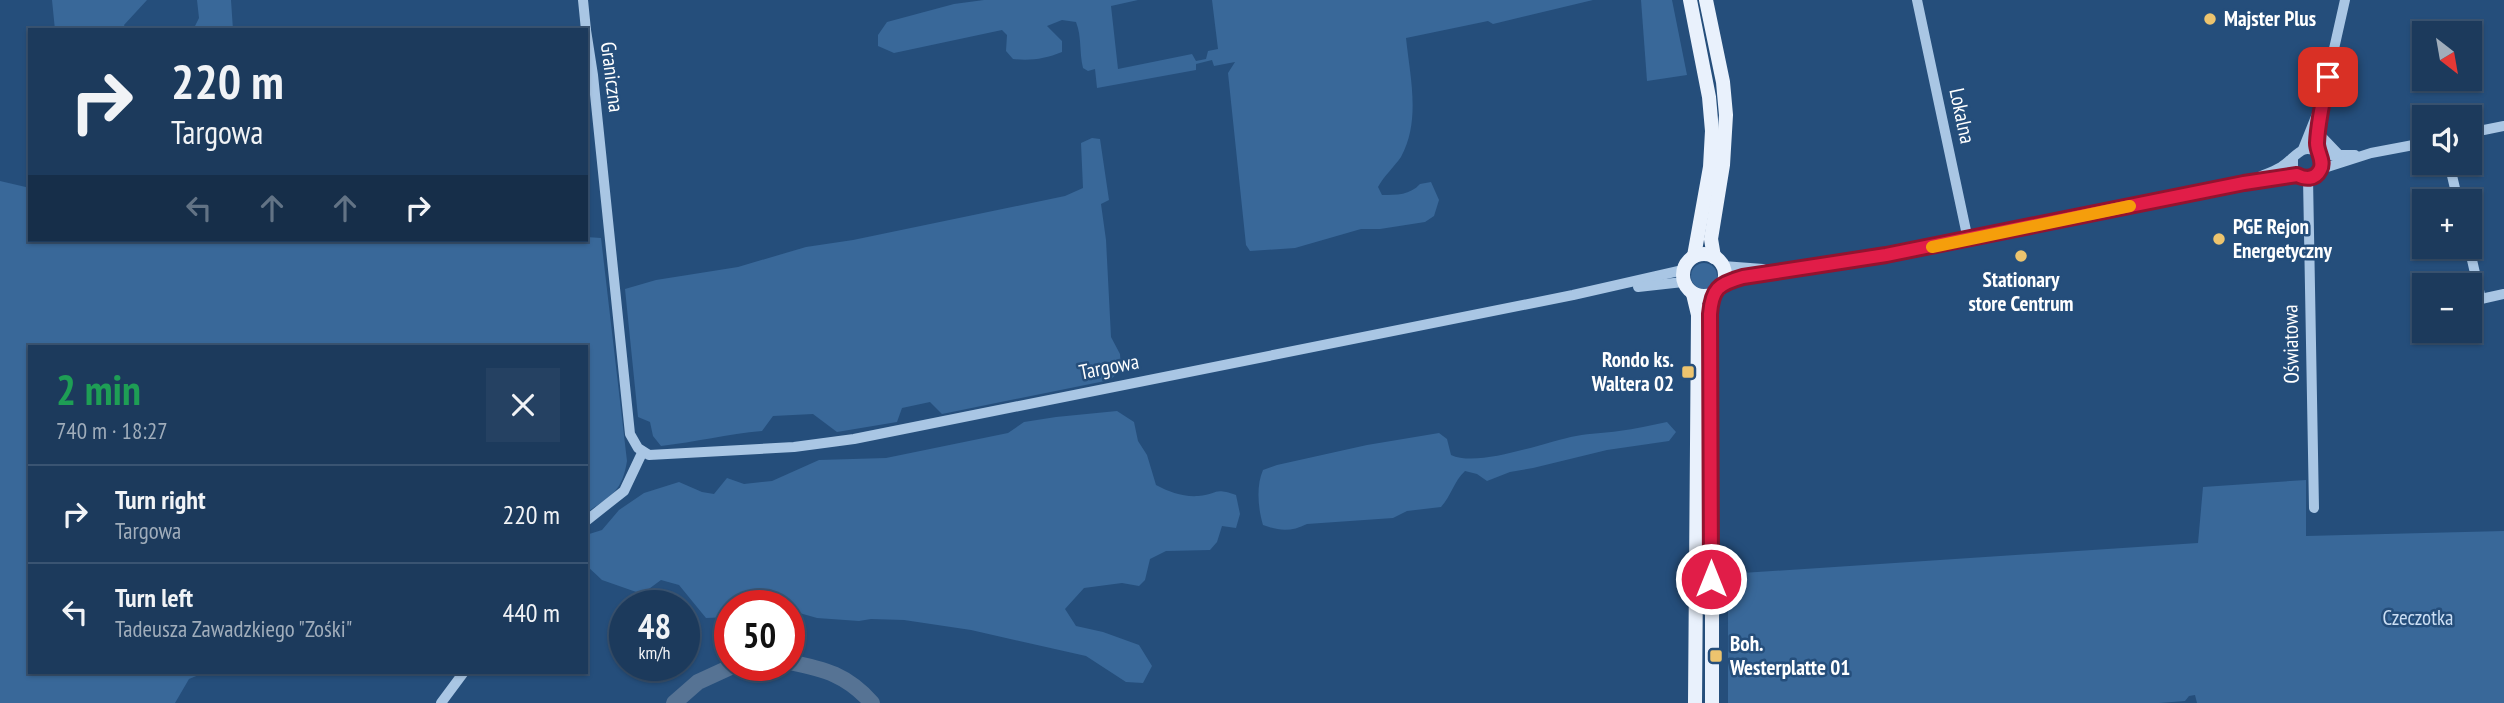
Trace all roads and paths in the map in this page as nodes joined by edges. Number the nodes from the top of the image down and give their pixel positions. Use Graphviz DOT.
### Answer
graph roads {
  1 [pos="583,0"];
  2 [pos="1690,0"];
  3 [pos="1706,0"];
  4 [pos="1917,0"];
  5 [pos="2345,0"];
  6 [pos="586,28"];
  7 [pos="588,43"];
  8 [pos="2322,102"];
  9 [pos="2504,125"];
  10 [pos="2482,130"];
  11 [pos="2318,133"];
  12 [pos="2412,145"];
  13 [pos="2303,149"];
  14 [pos="2371,153"];
  15 [pos="2319,154"];
  16 [pos="2340,156"];
  17 [pos="2293,158"];
  18 [pos="2321,169"];
  19 [pos="2302,177"];
  20 [pos="2244,183"];
  21 [pos="1968,240"];
  22 [pos="1695,256"];
  23 [pos="2472,259"];
  24 [pos="1718,262"];
  25 [pos="1804,269"];
  26 [pos="1683,276"];
  27 [pos="1723,283"];
  28 [pos="1693,294"];
  29 [pos="2504,294"];
  30 [pos="1712,295"];
  31 [pos="646,454"];
  32 [pos="2314,509"];
  33 [pos="588,519"];
  34 [pos="463,674"];
  35 [pos="441,703"];
  36 [pos="1695,703"];
  37 [pos="1712,703"];
  1 -- 6 [label="street, Graniczna"];
  2 -- 22 [label="main road"];
  3 -- 24 [label="main road"];
  4 -- 21 [label="street, Lokalna"];
  5 -- 8 [label="street"];
  7 -- 31 [label="street, Graniczna"];
  8 -- 11 [label="street"];
  8 -- 13 [label="street"];
  9 -- 10 [label="street"];
  11 -- 15 [label="street"];
  11 -- 16 [label="street"];
  12 -- 14 [label="street"];
  13 -- 15 [label="street"];
  13 -- 17 [label="street"];
  14 -- 16 [label="street"];
  14 -- 18 [label="street"];
  15 -- 16 [label="street"];
  15 -- 18 [label="street"];
  17 -- 19 [label="street"];
  17 -- 20 [label="street"];
  18 -- 19 [label="street"];
  19 -- 20 [label="street"];
  19 -- 32 [label="street, Oświatowa"];
  20 -- 21 [label="street"];
  21 -- 25 [label="street"];
  22 -- 24 [label="main road"];
  22 -- 26 [label="main road"];
  23 -- 29 [label="street"];
  24 -- 25 [label="street"];
  24 -- 27 [label="main road"];
  25 -- 27 [label="street"];
  26 -- 28 [label="main road"];
  26 -- 31 [label="street, Targowa"];
  27 -- 30 [label="main road"];
  28 -- 30 [label="main road"];
  28 -- 36 [label="main road"];
  30 -- 37 [label="main road"];
  31 -- 33 [label="street"];
  34 -- 35 [label="street"];
}
